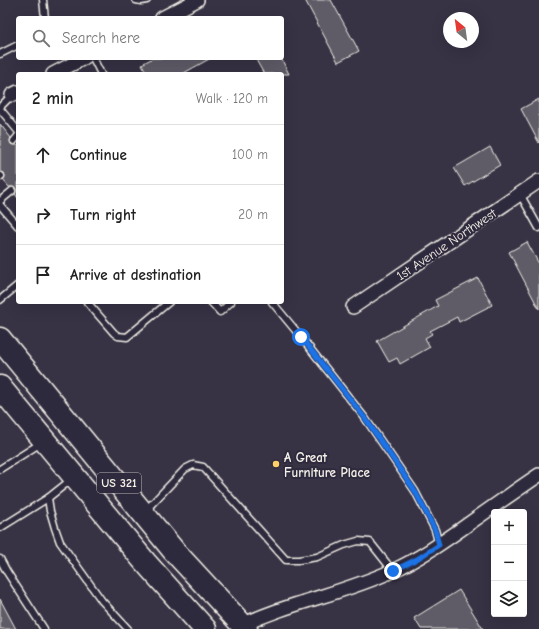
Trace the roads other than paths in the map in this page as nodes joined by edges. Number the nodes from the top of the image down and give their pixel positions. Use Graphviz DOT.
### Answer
graph roads {
  1 [pos="42,0"];
  2 [pos="136,0"];
  3 [pos="148,0"];
  4 [pos="197,0"];
  5 [pos="45,16"];
  6 [pos="166,16"];
  7 [pos="16,46"];
  8 [pos="0,54"];
  9 [pos="80,60"];
  10 [pos="93,60"];
  11 [pos="57,72"];
  12 [pos="100,72"];
  13 [pos="15,93"];
  14 [pos="0,108"];
  15 [pos="16,128"];
  16 [pos="539,181"];
  17 [pos="12,191"];
  18 [pos="520,194"];
  19 [pos="0,201"];
  20 [pos="0,205"];
  21 [pos="16,224"];
  22 [pos="539,228"];
  23 [pos="16,287"];
  24 [pos="0,300"];
  25 [pos="89,304"];
  26 [pos="166,304"];
  27 [pos="213,304"];
  28 [pos="229,304"];
  29 [pos="274,304"];
  30 [pos="353,307"];
  31 [pos="0,339"];
  32 [pos="0,387"];
  33 [pos="45,441"];
  34 [pos="0,469"];
  35 [pos="539,474"];
  36 [pos="75,477"];
  37 [pos="48,498"];
  38 [pos="143,513"];
  39 [pos="0,528"];
  40 [pos="439,545"];
  41 [pos="0,559"];
  42 [pos="393,571"];
  43 [pos="240,628"];
  44 [pos="44,629"];
  45 [pos="128,629"];
  46 [pos="205,629"];
  1 -- 5 [label="lane"];
  2 -- 3 [label="lane"];
  4 -- 6 [label="street"];
  7 -- 8 [label="lane"];
  9 -- 11 [label="street"];
  10 -- 12 [label="lane"];
  13 -- 14 [label="lane"];
  14 -- 15 [label="lane"];
  16 -- 18 [label="street, 1st Avenue Northwest"];
  17 -- 19 [label="lane"];
  18 -- 22 [label="lane"];
  18 -- 30 [label="street, 1st Avenue Northwest"];
  20 -- 21 [label="lane"];
  23 -- 24 [label="lane"];
  25 -- 26 [label="lane"];
  27 -- 28 [label="lane"];
  29 -- 40 [label="lane"];
  31 -- 38 [label="highway, US 321"];
  32 -- 33 [label="highway, US 321"];
  33 -- 34 [label="lane"];
  33 -- 36 [label="highway, US 321"];
  35 -- 40 [label="street"];
  36 -- 37 [label="lane"];
  36 -- 46 [label="highway, US 321"];
  37 -- 39 [label="lane"];
  37 -- 45 [label="lane"];
  38 -- 42 [label="lane"];
  38 -- 43 [label="highway, US 321"];
  40 -- 42 [label="street"];
  41 -- 44 [label="lane"];
  42 -- 43 [label="street"];
}
